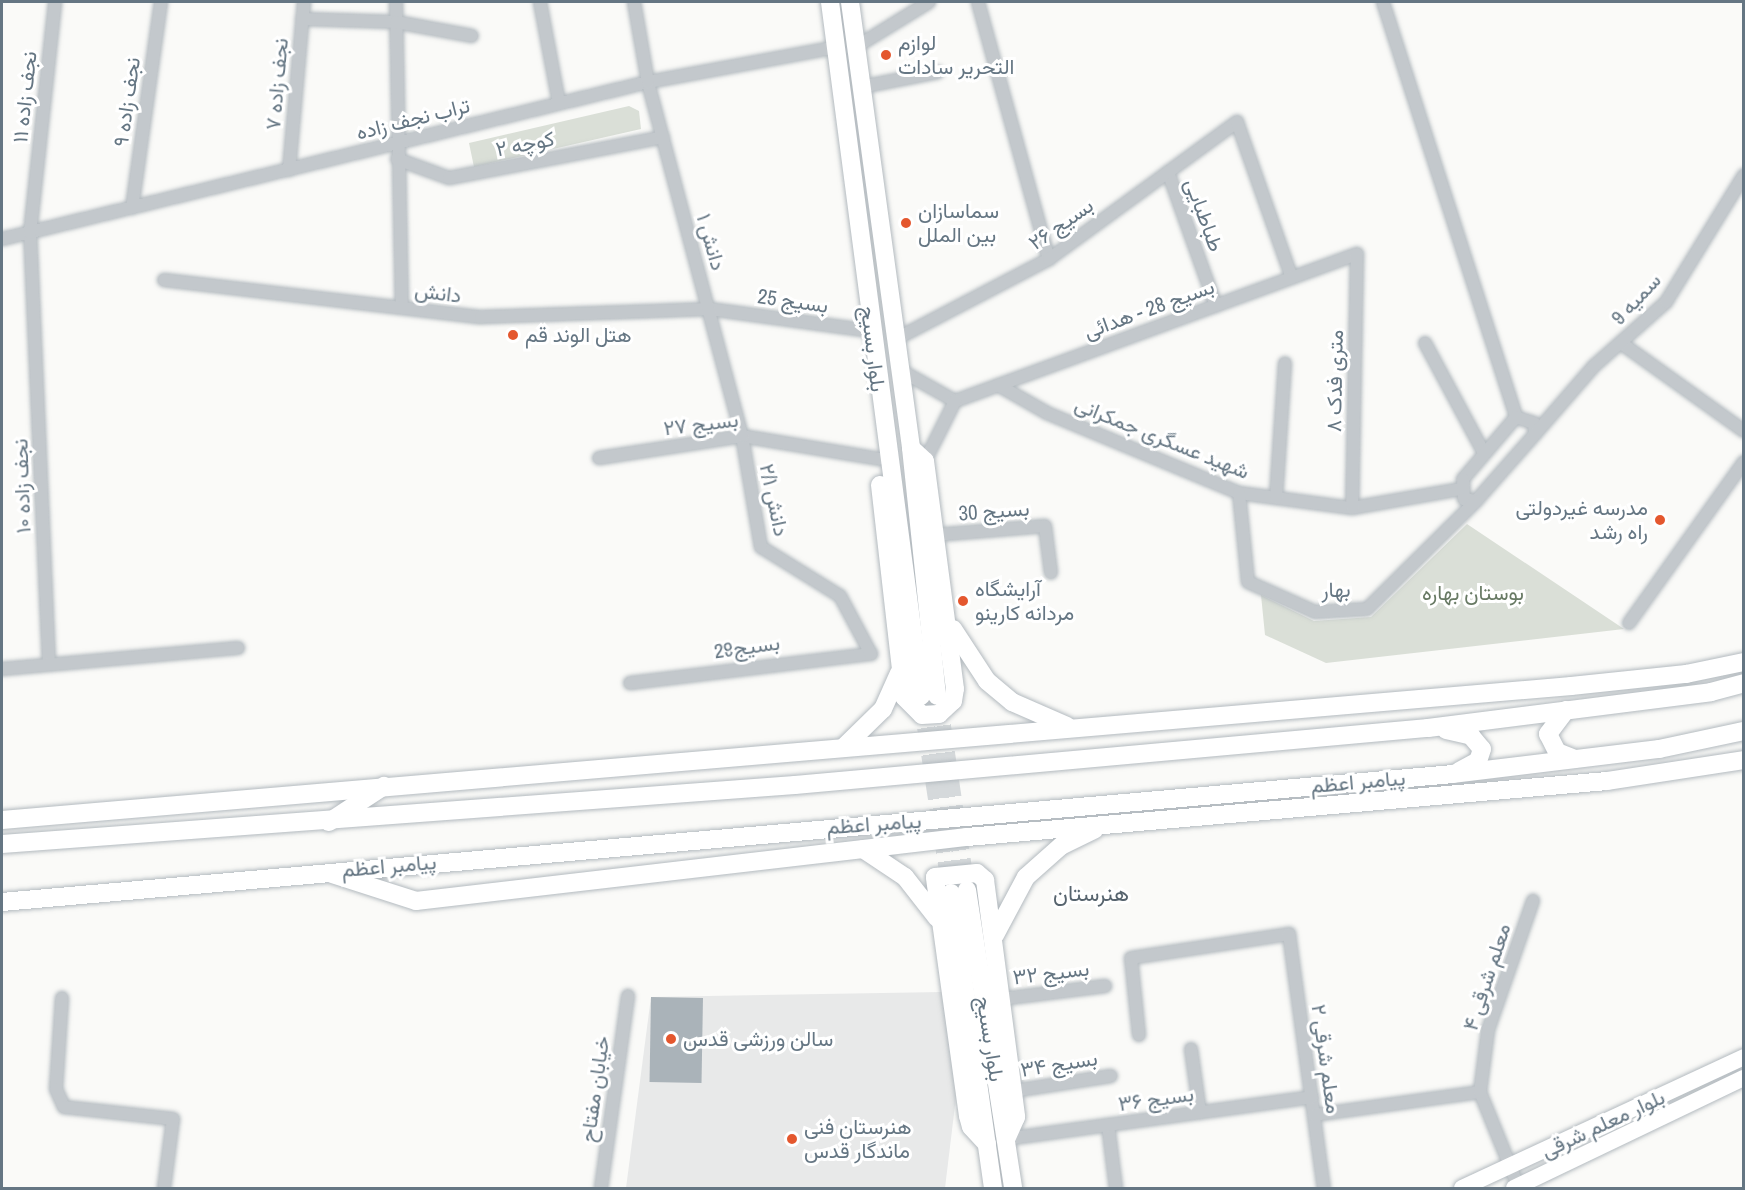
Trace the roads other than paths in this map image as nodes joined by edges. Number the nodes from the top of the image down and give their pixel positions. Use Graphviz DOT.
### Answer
graph roads {
  1 [pos="55,2"];
  2 [pos="161,2"];
  3 [pos="304,2"];
  4 [pos="396,2"];
  5 [pos="540,2"];
  6 [pos="634,2"];
  7 [pos="830,2"];
  8 [pos="850,2"];
  9 [pos="929,2"];
  10 [pos="978,2"];
  11 [pos="1383,2"];
  12 [pos="302,19"];
  13 [pos="396,22"];
  14 [pos="472,36"];
  15 [pos="836,47"];
  16 [pos="856,47"];
  17 [pos="938,72"];
  18 [pos="648,82"];
  19 [pos="861,87"];
  20 [pos="559,103"];
  21 [pos="663,137"];
  22 [pos="396,143"];
  23 [pos="397,159"];
  24 [pos="289,170"];
  25 [pos="1168,172"];
  26 [pos="1743,175"];
  27 [pos="132,208"];
  28 [pos="30,233"];
  29 [pos="2,239"];
  30 [pos="1357,254"];
  31 [pos="1049,259"];
  32 [pos="1292,278"];
  33 [pos="164,280"];
  34 [pos="1216,306"];
  35 [pos="402,308"];
  36 [pos="710,309"];
  37 [pos="871,331"];
  38 [pos="896,339"];
  39 [pos="1425,343"];
  40 [pos="1621,343"];
  41 [pos="1285,363"];
  42 [pos="900,370"];
  43 [pos="998,385"];
  44 [pos="955,401"];
  45 [pos="1516,417"];
  46 [pos="1743,431"];
  47 [pos="1535,434"];
  48 [pos="742,436"];
  49 [pos="910,448"];
  50 [pos="1484,453"];
  51 [pos="883,454"];
  52 [pos="599,458"];
  53 [pos="925,460"];
  54 [pos="1743,462"];
  55 [pos="1461,489"];
  56 [pos="1239,493"];
  57 [pos="1276,498"];
  58 [pos="1476,501"];
  59 [pos="1352,508"];
  60 [pos="935,535"];
  61 [pos="1051,573"];
  62 [pos="946,615"];
  63 [pos="1629,622"];
  64 [pos="238,648"];
  65 [pos="871,654"];
  66 [pos="1743,662"];
  67 [pos="49,664"];
  68 [pos="901,668"];
  69 [pos="2,669"];
  70 [pos="630,683"];
  71 [pos="1743,683"];
  72 [pos="1566,711"];
  73 [pos="1071,728"];
  74 [pos="1428,728"];
  75 [pos="1743,731"];
  76 [pos="844,747"];
  77 [pos="1575,759"];
  78 [pos="1743,760"];
  79 [pos="1452,774"];
  80 [pos="386,785"];
  81 [pos="2,820"];
  82 [pos="926,820"];
  83 [pos="328,823"];
  84 [pos="1103,825"];
  85 [pos="929,841"];
  86 [pos="2,844"];
  87 [pos="863,849"];
  88 [pos="324,872"];
  89 [pos="1533,901"];
  90 [pos="2,902"];
  91 [pos="940,921"];
  92 [pos="994,937"];
  93 [pos="1105,986"];
  94 [pos="628,996"];
  95 [pos="62,998"];
  96 [pos="1002,999"];
  97 [pos="1139,1035"];
  98 [pos="1191,1049"];
  99 [pos="1743,1058"];
  100 [pos="1111,1076"];
  101 [pos="1743,1078"];
  102 [pos="1013,1091"];
  103 [pos="1480,1092"];
  104 [pos="1312,1097"];
  105 [pos="1200,1112"];
  106 [pos="1314,1115"];
  107 [pos="1108,1125"];
  108 [pos="1006,1139"];
  109 [pos="987,1144"];
  110 [pos="1509,1168"];
  111 [pos="164,1188"];
  112 [pos="601,1188"];
  113 [pos="993,1188"];
  114 [pos="1013,1188"];
  115 [pos="1116,1188"];
  116 [pos="1324,1188"];
  117 [pos="1462,1188"];
  118 [pos="1517,1188"];
  1 -- 28 [label="street, نجف زاده ۱۱"];
  2 -- 27 [label="street, نجف زاده ۹"];
  3 -- 12 [label="street, نجف زاده ۷"];
  4 -- 13 [label="street"];
  5 -- 20 [label="street"];
  6 -- 18 [label="street, دانش ۱"];
  7 -- 15 [label="main road, بلوار بسیج"];
  8 -- 16 [label="main road, بلوار بسیج"];
  9 -- 16 [label="street"];
  10 -- 31 [label="street"];
  11 -- 45 [label="street"];
  12 -- 13 [label="street"];
  12 -- 24 [label="street, نجف زاده ۷"];
  13 -- 14 [label="street"];
  13 -- 22 [label="street"];
  15 -- 18 [label="street, تراب نجف زاده"];
  15 -- 37 [label="main road, بلوار بسیج"];
  16 -- 19 [label="main road, بلوار بسیج"];
  17 -- 19 [label="street"];
  18 -- 20 [label="street, تراب نجف زاده"];
  18 -- 21 [label="street, دانش ۱"];
  19 -- 38 [label="main road, بلوار بسیج"];
  20 -- 22 [label="street, تراب نجف زاده"];
  21 -- 23 [label="street, کوچه ۲"];
  21 -- 36 [label="street, دانش ۱"];
  22 -- 23 [label="street"];
  22 -- 24 [label="street, تراب نجف زاده"];
  23 -- 35 [label="street"];
  24 -- 27 [label="street, تراب نجف زاده"];
  25 -- 31 [label="street, بسیج ۲۶"];
  25 -- 32 [label="street, بسیج ۲۶"];
  25 -- 34 [label="street, طباطبایی"];
  26 -- 40 [label="street, سمیه 9"];
  27 -- 28 [label="street, تراب نجف زاده"];
  28 -- 29 [label="street, تراب نجف زاده"];
  28 -- 67 [label="street, نجف زاده ۱۰"];
  30 -- 32 [label="street, بسیج 28 - هدائی"];
  30 -- 59 [label="street, ۸ متری فدک"];
  31 -- 38 [label="street, بسیج ۲۶"];
  32 -- 34 [label="street, بسیج 28 - هدائی"];
  33 -- 35 [label="street, دانش"];
  34 -- 43 [label="street, بسیج 28 - هدائی"];
  35 -- 36 [label="street, دانش"];
  36 -- 37 [label="street, بسیج 25"];
  36 -- 48 [label="street, دانش ۲/۱"];
  37 -- 51 [label="main road, بلوار بسیج"];
  38 -- 42 [label="main road, بلوار بسیج"];
  39 -- 50 [label="street"];
  40 -- 46 [label="street"];
  40 -- 47 [label="street, سمیه 9"];
  41 -- 57 [label="street"];
  42 -- 44 [label="street"];
  42 -- 49 [label="main road, بلوار بسیج"];
  43 -- 44 [label="street, بسیج 28 - هدائی"];
  43 -- 56 [label="street, شهید عسگری جمکرانی"];
  44 -- 53 [label="street"];
  45 -- 47 [label="street"];
  45 -- 50 [label="street"];
  47 -- 58 [label="street, سمیه 9"];
  48 -- 51 [label="street, بسیج ۲۷"];
  48 -- 52 [label="street, بسیج ۲۷"];
  48 -- 65 [label="street, دانش ۲/۱"];
  49 -- 51 [label="main road, بلوار بسیج"];
  49 -- 53 [label="main road"];
  50 -- 55 [label="street"];
  51 -- 68 [label="main road"];
  53 -- 60 [label="main road"];
  54 -- 63 [label="street"];
  55 -- 58 [label="street"];
  55 -- 59 [label="street, شهید عسگری جمکرانی"];
  56 -- 57 [label="street, شهید عسگری جمکرانی"];
  56 -- 58 [label="street, بهار"];
  57 -- 59 [label="street, شهید عسگری جمکرانی"];
  60 -- 61 [label="street, بسیج 30"];
  60 -- 62 [label="main road"];
  62 -- 68 [label="main road"];
  62 -- 73 [label="main road"];
  64 -- 67 [label="street"];
  65 -- 70 [label="street, بسیج29"];
  66 -- 73 [label="main road"];
  67 -- 69 [label="street"];
  68 -- 76 [label="main road"];
  71 -- 72 [label="main road"];
  72 -- 74 [label="main road"];
  72 -- 77 [label="main road"];
  73 -- 76 [label="main road"];
  74 -- 79 [label="main road"];
  74 -- 83 [label="main road"];
  75 -- 77 [label="main road, پیامبر اعظم"];
  76 -- 80 [label="main road"];
  77 -- 79 [label="main road, پیامبر اعظم"];
  78 -- 84 [label="main road"];
  79 -- 82 [label="main road, پیامبر اعظم"];
  80 -- 81 [label="main road"];
  80 -- 83 [label="main road"];
  82 -- 85 [label="main road"];
  82 -- 88 [label="main road, پیامبر اعظم"];
  83 -- 86 [label="main road"];
  84 -- 85 [label="main road"];
  84 -- 92 [label="main road"];
  85 -- 87 [label="main road"];
  87 -- 88 [label="main road"];
  87 -- 91 [label="main road"];
  88 -- 90 [label="main road, پیامبر اعظم"];
  89 -- 103 [label="street, معلم شرقی ۴"];
  91 -- 92 [label="main road"];
  91 -- 109 [label="main road"];
  92 -- 96 [label="main road"];
  93 -- 96 [label="street, بسیج ۳۲"];
  94 -- 112 [label="street, خیابان مفتاح"];
  95 -- 111 [label="street"];
  96 -- 102 [label="main road"];
  97 -- 104 [label="street, معلم شرقی ۲"];
  98 -- 105 [label="street"];
  99 -- 110 [label="main road, بلوار معلم شرقی"];
  100 -- 102 [label="street, بسیج ۳۴"];
  101 -- 118 [label="main road, بلوار معلم شرقی"];
  102 -- 108 [label="main road"];
  103 -- 106 [label="street"];
  103 -- 110 [label="street, معلم شرقی ۴"];
  104 -- 105 [label="street, بسیج ۳۶"];
  104 -- 106 [label="street, معلم شرقی ۲"];
  105 -- 107 [label="street, بسیج ۳۶"];
  106 -- 116 [label="street, معلم شرقی ۲"];
  107 -- 108 [label="street, بسیج ۳۶"];
  107 -- 115 [label="street"];
  108 -- 109 [label="main road, بلوار بسیج"];
  108 -- 114 [label="main road, بلوار بسیج"];
  109 -- 113 [label="main road, بلوار بسیج"];
  110 -- 117 [label="main road, بلوار معلم شرقی"];
  110 -- 118 [label="street, معلم شرقی ۴"];
}
